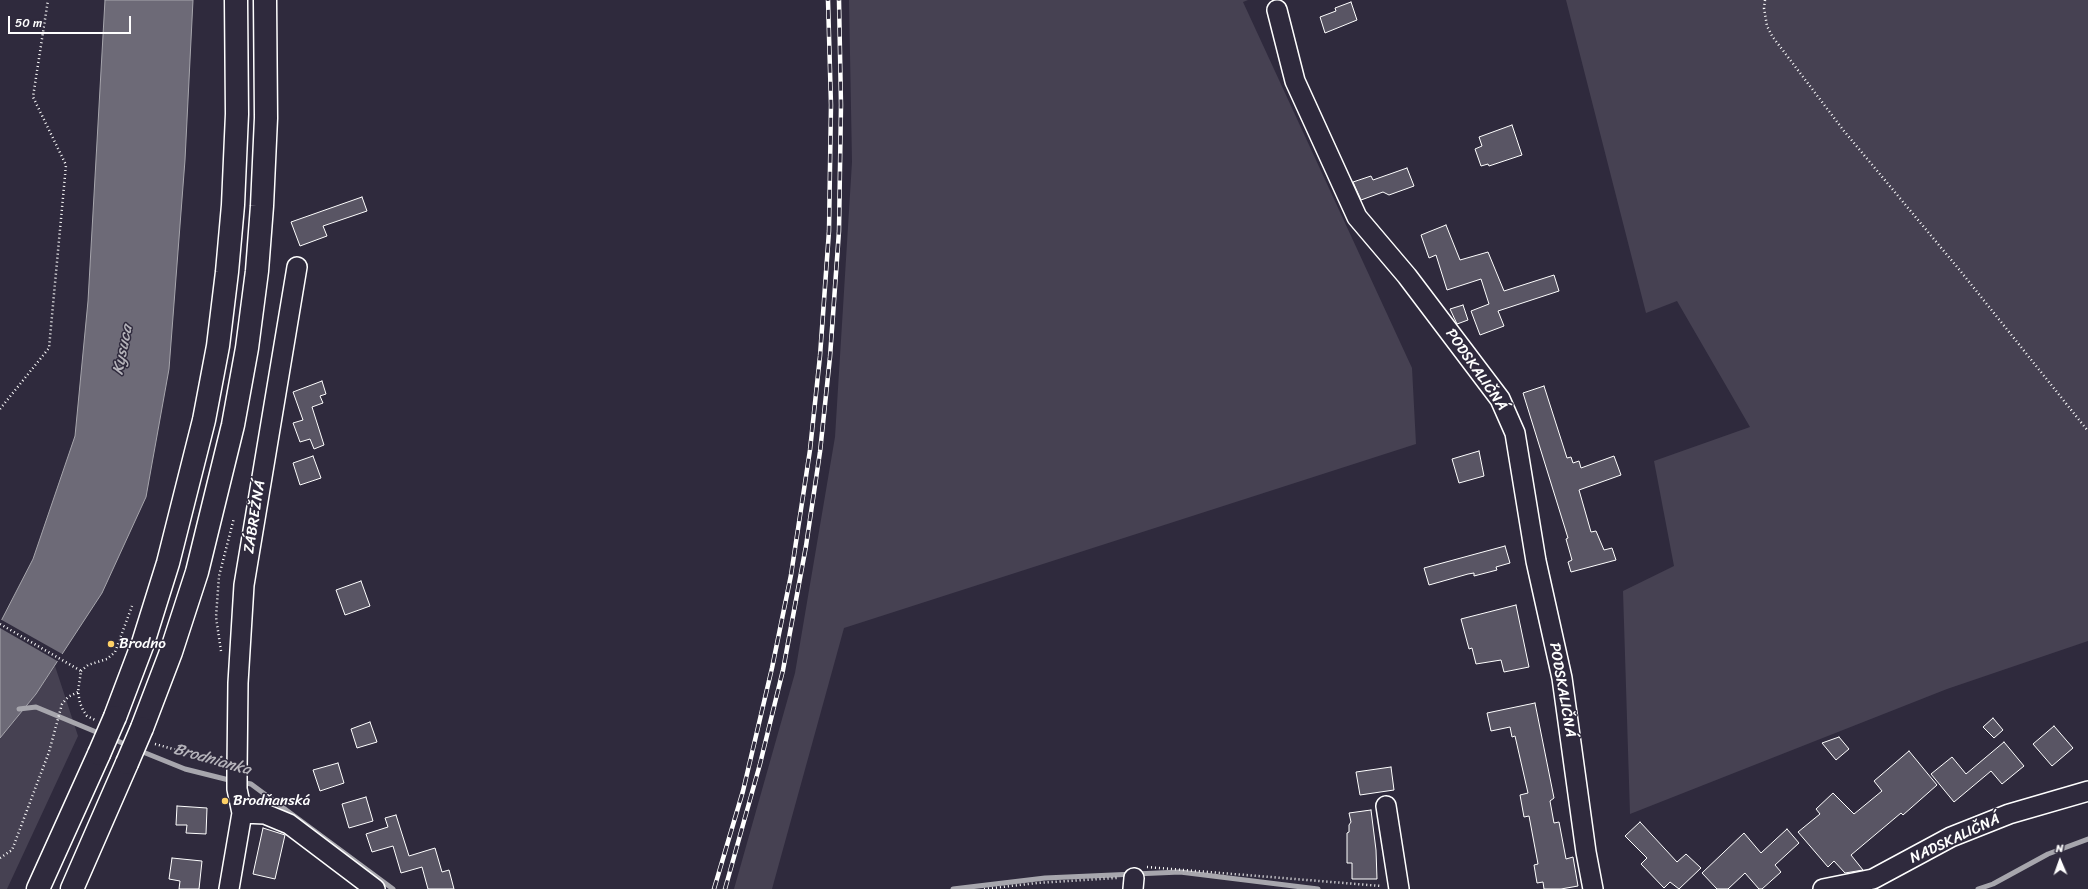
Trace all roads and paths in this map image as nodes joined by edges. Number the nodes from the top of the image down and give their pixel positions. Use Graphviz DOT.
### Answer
graph roads {
  1 [pos="48,0"];
  2 [pos="236,0"];
  3 [pos="265,0"];
  4 [pos="1765,0"];
  5 [pos="1277,10"];
  6 [pos="297,267"];
  7 [pos="0,409"];
  8 [pos="2087,430"];
  9 [pos="234,518"];
  10 [pos="132,606"];
  11 [pos="0,624"];
  12 [pos="222,656"];
  13 [pos="70,664"];
  14 [pos="81,672"];
  15 [pos="78,692"];
  16 [pos="2088,790"];
  17 [pos="1386,806"];
  18 [pos="242,813"];
  19 [pos="0,858"];
  20 [pos="1137,879"];
  21 [pos="1399,888"];
  22 [pos="38,889"];
  23 [pos="72,889"];
  24 [pos="229,889"];
  25 [pos="375,889"];
  26 [pos="984,889"];
  27 [pos="1594,889"];
  28 [pos="1823,889"];
  1 -- 7 [label="path"];
  2 -- 22 [label="main road, bridge"];
  3 -- 23 [label="main road, bridge"];
  4 -- 8 [label="path"];
  5 -- 27 [label="street, PODSKALIČNÁ"];
  6 -- 18 [label="street, ZÁBREŽNÁ"];
  9 -- 12 [label="path"];
  10 -- 14 [label="path"];
  11 -- 13 [label="path"];
  15 -- 19 [label="path"];
  16 -- 28 [label="street, NADSKALIČNÁ"];
  17 -- 21 [label="street"];
  18 -- 24 [label="street"];
  18 -- 25 [label="street"];
  20 -- 21 [label="path"];
  20 -- 26 [label="path"];
}
